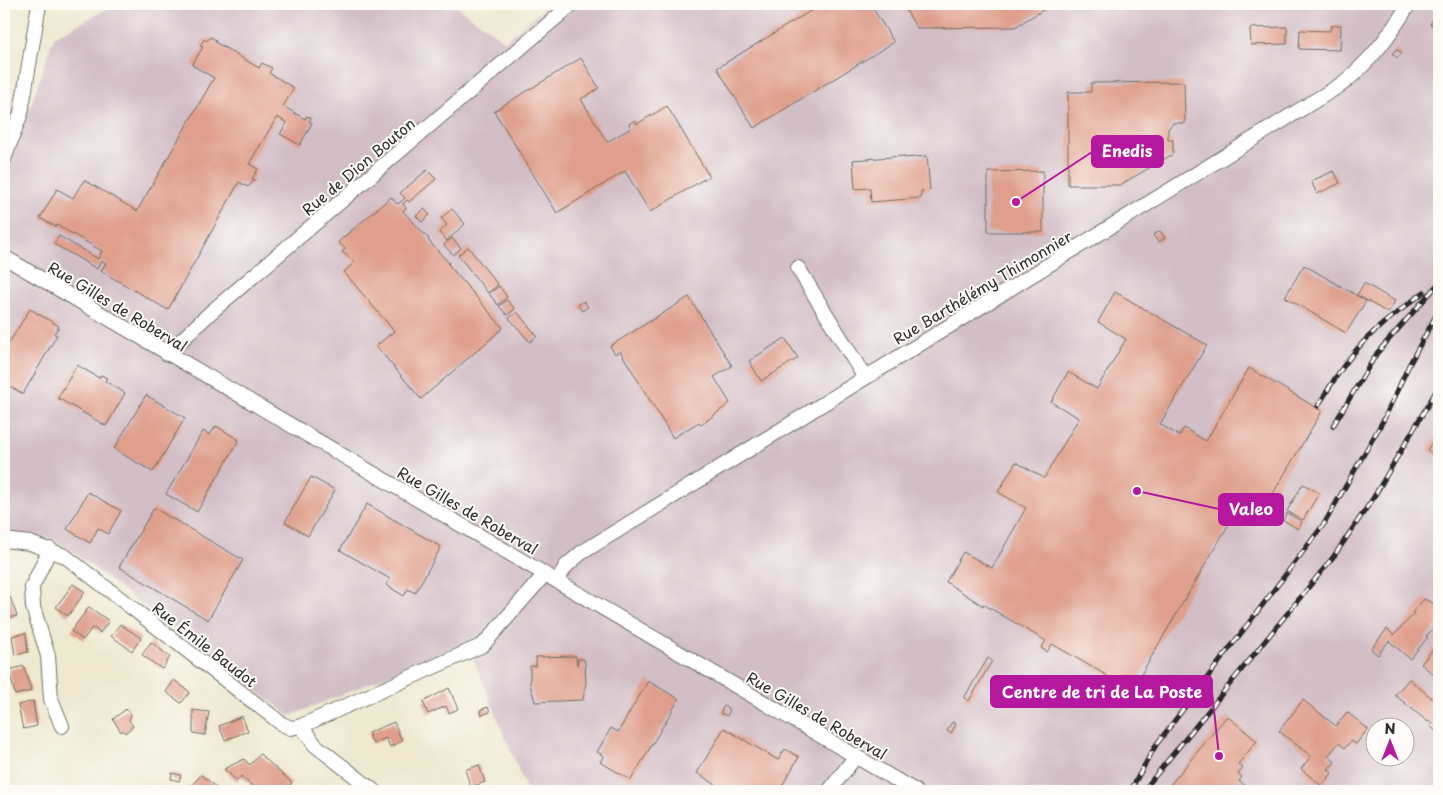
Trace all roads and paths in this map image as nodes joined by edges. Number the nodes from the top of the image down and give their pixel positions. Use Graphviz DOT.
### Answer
graph roads {
  1 [pos="39,4"];
  2 [pos="572,4"];
  3 [pos="1408,4"];
  4 [pos="4,159"];
  5 [pos="4,257"];
  6 [pos="798,268"];
  7 [pos="167,354"];
  8 [pos="865,378"];
  9 [pos="4,540"];
  10 [pos="50,549"];
  11 [pos="551,578"];
  12 [pos="62,726"];
  13 [pos="301,726"];
  14 [pos="856,756"];
  15 [pos="374,791"];
  16 [pos="829,791"];
  17 [pos="915,791"];
  1 -- 4 [label="street"];
  2 -- 7 [label="street, Rue de Dion Bouton"];
  3 -- 8 [label="street, Rue Barthélémy Thimonnier"];
  5 -- 7 [label="street, Rue Gilles de Roberval"];
  6 -- 8 [label="street"];
  7 -- 11 [label="street, Rue Gilles de Roberval"];
  8 -- 11 [label="street, Rue Barthélémy Thimonnier"];
  9 -- 10 [label="street, Rue Émile Baudot"];
  10 -- 12 [label="street"];
  10 -- 13 [label="street, Rue Émile Baudot"];
  11 -- 13 [label="street, Rue Barthélémy Thimonnier"];
  11 -- 14 [label="street, Rue Gilles de Roberval"];
  13 -- 15 [label="street"];
  14 -- 16 [label="street"];
  14 -- 17 [label="street, Rue Gilles de Roberval"];
}
